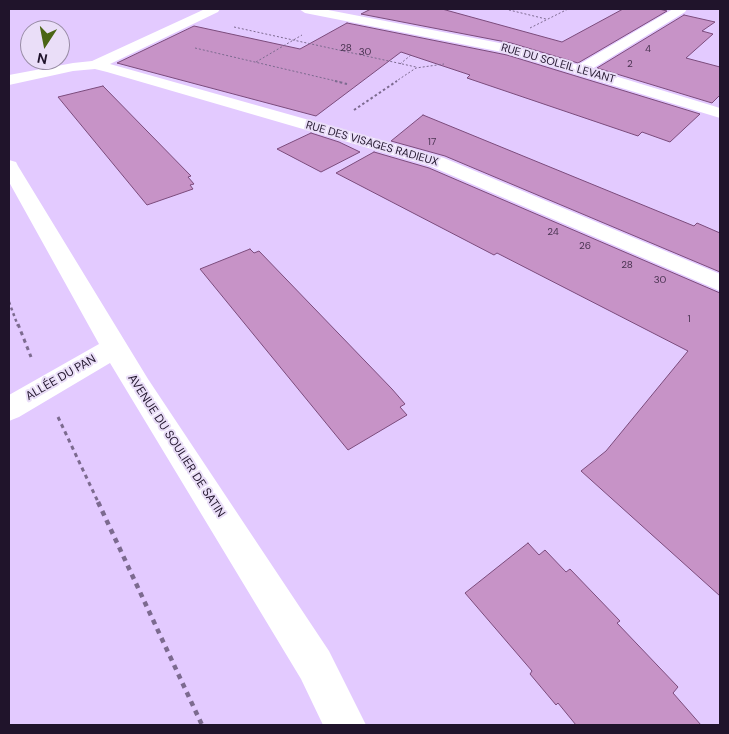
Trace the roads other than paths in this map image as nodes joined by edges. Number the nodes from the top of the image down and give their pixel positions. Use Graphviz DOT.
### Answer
graph roads {
  1 [pos="214,9"];
  2 [pos="305,9"];
  3 [pos="681,9"];
  4 [pos="344,13"];
  5 [pos="95,65"];
  6 [pos="580,70"];
  7 [pos="9,80"];
  8 [pos="720,113"];
  9 [pos="11,174"];
  10 [pos="720,283"];
  11 [pos="114,348"];
  12 [pos="9,408"];
  13 [pos="345,725"];
  1 -- 5 [label="street"];
  2 -- 4 [label="street, RUE DU SOLEIL LEVANT"];
  3 -- 6 [label="street"];
  4 -- 6 [label="street, RUE DU SOLEIL LEVANT"];
  5 -- 7 [label="street, RUE DES VISAGES RADIEUX"];
  5 -- 10 [label="street, RUE DES VISAGES RADIEUX"];
  6 -- 8 [label="street, RUE DU SOLEIL LEVANT"];
  9 -- 11 [label="street, AVENUE DU SOULIER DE SATIN"];
  11 -- 12 [label="street, ALLÉE DU PAN"];
  11 -- 13 [label="street, AVENUE DU SOULIER DE SATIN"];
}
